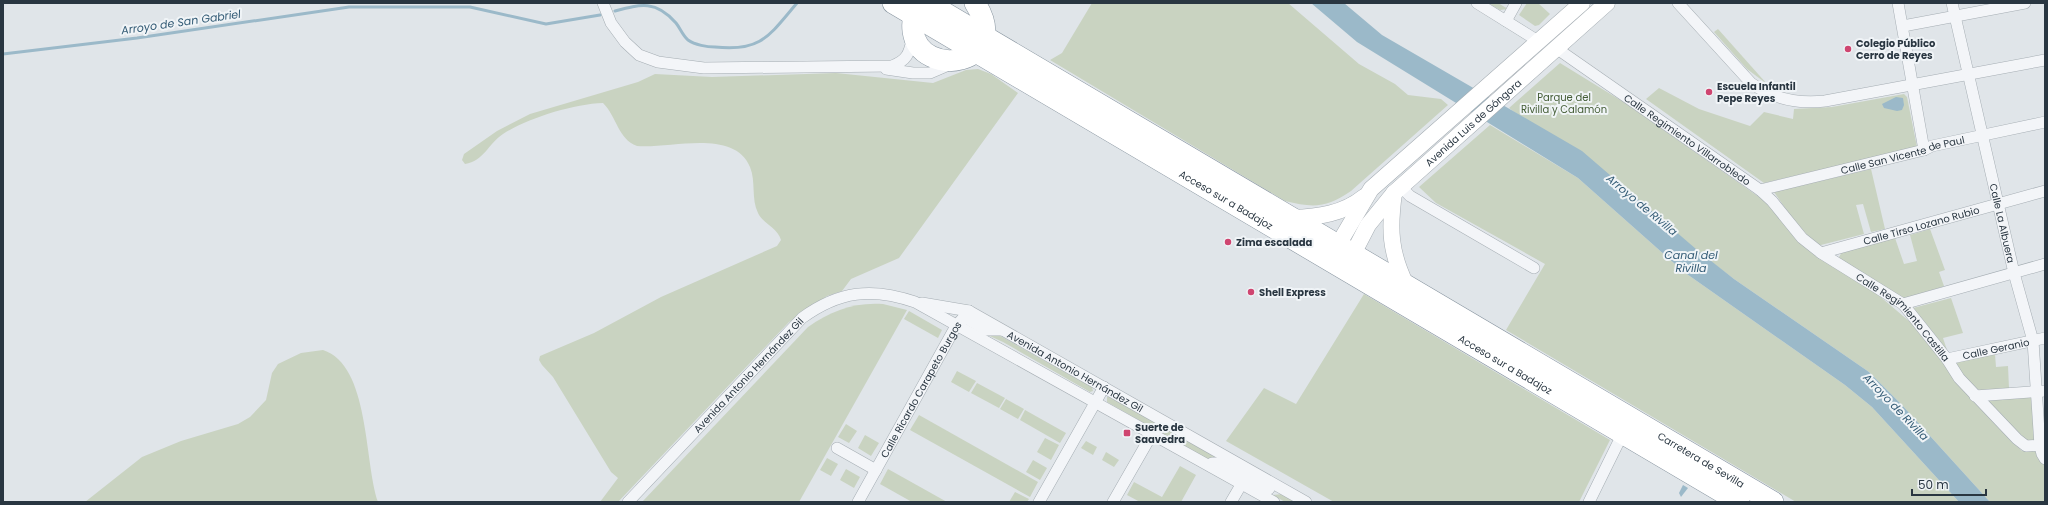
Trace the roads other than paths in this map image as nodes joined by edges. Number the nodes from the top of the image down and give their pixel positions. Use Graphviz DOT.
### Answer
graph roads {
  1 [pos="603,3"];
  2 [pos="893,3"];
  3 [pos="975,3"];
  4 [pos="1477,3"];
  5 [pos="1516,3"];
  6 [pos="1582,3"];
  7 [pos="1607,3"];
  8 [pos="1678,3"];
  9 [pos="1898,3"];
  10 [pos="1952,3"];
  11 [pos="2025,3"];
  12 [pos="919,14"];
  13 [pos="1954,16"];
  14 [pos="1506,20"];
  15 [pos="1903,26"];
  16 [pos="1538,41"];
  17 [pos="1556,48"];
  18 [pos="974,50"];
  19 [pos="2045,60"];
  20 [pos="870,66"];
  21 [pos="1967,74"];
  22 [pos="1913,84"];
  23 [pos="2045,122"];
  24 [pos="1981,135"];
  25 [pos="1924,150"];
  26 [pos="1398,190"];
  27 [pos="1760,190"];
  28 [pos="2045,191"];
  29 [pos="1369,193"];
  30 [pos="1997,204"];
  31 [pos="1292,218"];
  32 [pos="1821,253"];
  33 [pos="1341,257"];
  34 [pos="2045,264"];
  35 [pos="1534,268"];
  36 [pos="2014,273"];
  37 [pos="1406,285"];
  38 [pos="915,302"];
  39 [pos="1903,304"];
  40 [pos="966,314"];
  41 [pos="956,326"];
  42 [pos="2045,338"];
  43 [pos="2033,341"];
  44 [pos="1947,359"];
  45 [pos="1104,387"];
  46 [pos="2041,391"];
  47 [pos="1974,396"];
  48 [pos="1095,403"];
  49 [pos="1626,425"];
  50 [pos="1152,434"];
  51 [pos="2043,446"];
  52 [pos="837,448"];
  53 [pos="2045,460"];
  54 [pos="876,470"];
  55 [pos="1246,477"];
  56 [pos="628,502"];
  57 [pos="858,502"];
  58 [pos="1039,502"];
  59 [pos="1113,502"];
  60 [pos="1231,502"];
  61 [pos="1274,502"];
  62 [pos="1306,502"];
  63 [pos="1589,502"];
  64 [pos="1739,502"];
  65 [pos="1773,502"];
  1 -- 20 [label="street"];
  2 -- 12 [label="highway, Acceso sur a Badajoz"];
  3 -- 18 [label="highway"];
  4 -- 14 [label="street"];
  5 -- 14 [label="street"];
  6 -- 16 [label="main road, Avenida Luis de Góngora"];
  7 -- 17 [label="main road, Avenida Luis de Góngora"];
  8 -- 22 [label="street"];
  9 -- 15 [label="street"];
  10 -- 13 [label="street, Calle La Albuera"];
  11 -- 13 [label="street"];
  12 -- 18 [label="highway, Acceso sur a Badajoz"];
  12 -- 20 [label="street"];
  13 -- 15 [label="street"];
  13 -- 21 [label="street, Calle La Albuera"];
  14 -- 16 [label="street"];
  15 -- 22 [label="street"];
  16 -- 29 [label="main road, Avenida Luis de Góngora"];
  17 -- 26 [label="main road, Avenida Luis de Góngora"];
  17 -- 27 [label="street, Calle Regimiento Villarrobledo"];
  18 -- 20 [label="street"];
  18 -- 31 [label="highway, Acceso sur a Badajoz"];
  18 -- 33 [label="highway, Acceso sur a Badajoz"];
  19 -- 21 [label="street"];
  21 -- 22 [label="street"];
  21 -- 24 [label="street, Calle La Albuera"];
  22 -- 25 [label="street"];
  23 -- 24 [label="street, Calle San Vicente de Paul"];
  24 -- 25 [label="street, Calle San Vicente de Paul"];
  24 -- 30 [label="street, Calle La Albuera"];
  25 -- 27 [label="street, Calle San Vicente de Paul"];
  26 -- 33 [label="main road, Avenida Luis de Góngora"];
  26 -- 35 [label="street"];
  26 -- 37 [label="main road"];
  27 -- 32 [label="street, Calle Regimiento Castilla"];
  28 -- 30 [label="street, Calle Tirso Lozano Rubio"];
  29 -- 31 [label="main road"];
  29 -- 33 [label="main road, Avenida Luis de Góngora"];
  30 -- 32 [label="street, Calle Tirso Lozano Rubio"];
  30 -- 36 [label="street, Calle La Albuera"];
  31 -- 33 [label="highway, Acceso sur a Badajoz"];
  32 -- 39 [label="street, Calle Regimiento Castilla"];
  33 -- 37 [label="highway, Acceso sur a Badajoz"];
  33 -- 49 [label="highway, Acceso sur a Badajoz"];
  34 -- 36 [label="street"];
  36 -- 39 [label="street"];
  36 -- 43 [label="street, Calle La Albuera"];
  37 -- 49 [label="highway, Acceso sur a Badajoz"];
  38 -- 40 [label="street, Avenida Antonio Hernández Gil"];
  38 -- 41 [label="street, Avenida Antonio Hernández Gil"];
  38 -- 56 [label="street, Avenida Antonio Hernández Gil"];
  39 -- 44 [label="street, Calle Regimiento Castilla"];
  40 -- 41 [label="street, Calle Ricardo Carapeto Burgos"];
  40 -- 45 [label="street, Avenida Antonio Hernández Gil"];
  41 -- 48 [label="street, Avenida Antonio Hernández Gil"];
  41 -- 54 [label="street, Calle Ricardo Carapeto Burgos"];
  42 -- 43 [label="street, Calle Geranio"];
  43 -- 44 [label="street, Calle Geranio"];
  43 -- 46 [label="street, Calle La Albuera"];
  44 -- 47 [label="street, Calle Regimiento Castilla"];
  45 -- 48 [label="street"];
  45 -- 55 [label="street, Avenida Antonio Hernández Gil"];
  46 -- 47 [label="street"];
  46 -- 51 [label="street, Calle La Albuera"];
  47 -- 51 [label="street, Calle Regimiento Castilla"];
  48 -- 50 [label="street, Avenida Antonio Hernández Gil"];
  48 -- 58 [label="street"];
  49 -- 63 [label="street"];
  49 -- 64 [label="highway, Carretera de Sevilla"];
  49 -- 65 [label="highway, Carretera de Sevilla"];
  50 -- 55 [label="street, Avenida Antonio Hernández Gil"];
  50 -- 59 [label="street"];
  51 -- 53 [label="street, Calle La Albuera"];
  52 -- 54 [label="street, Calle Ricardo Carapeto Burgos"];
  54 -- 57 [label="street, Calle Ricardo Carapeto Burgos"];
  55 -- 60 [label="street"];
  55 -- 61 [label="street, Avenida Antonio Hernández Gil"];
  55 -- 62 [label="street, Avenida Antonio Hernández Gil"];
}
